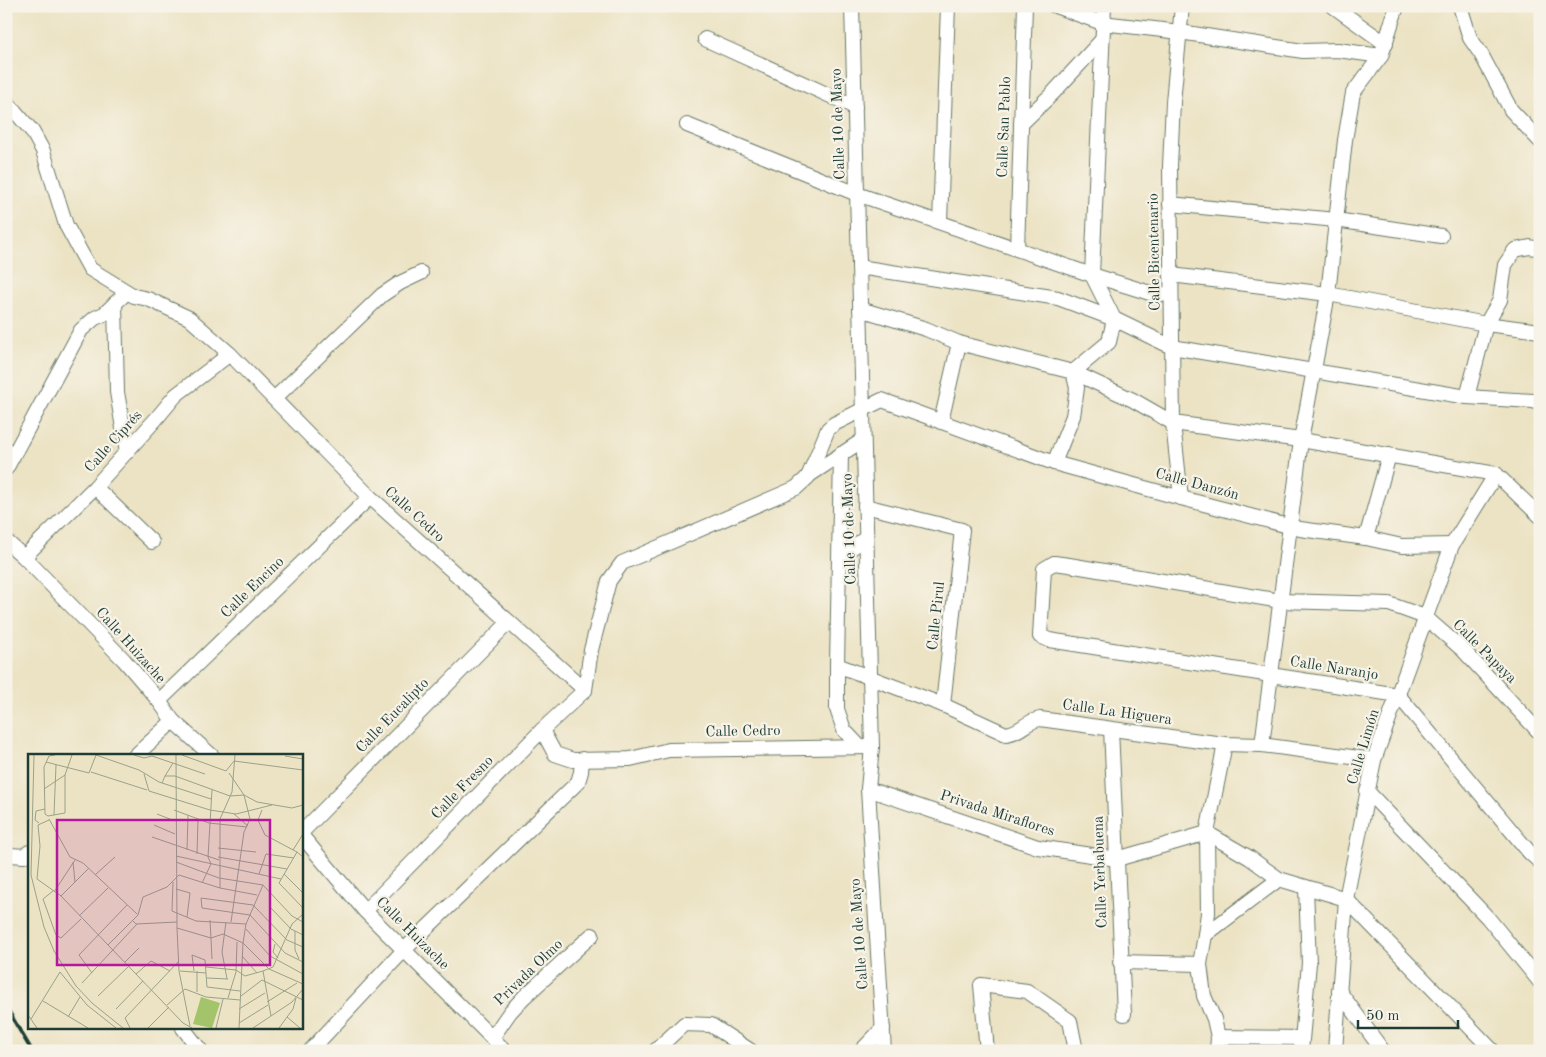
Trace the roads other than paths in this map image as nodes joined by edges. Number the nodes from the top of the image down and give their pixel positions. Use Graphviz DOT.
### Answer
graph roads {
  1 [pos="948,6"];
  2 [pos="1025,6"];
  3 [pos="1055,6"];
  4 [pos="1104,6"];
  5 [pos="1182,6"];
  6 [pos="1333,6"];
  7 [pos="1397,6"];
  8 [pos="1460,6"];
  9 [pos="851,7"];
  10 [pos="1102,23"];
  11 [pos="1180,32"];
  12 [pos="705,39"];
  13 [pos="1101,41"];
  14 [pos="1384,50"];
  15 [pos="6,101"];
  16 [pos="855,108"];
  17 [pos="1021,124"];
  18 [pos="687,125"];
  19 [pos="1540,142"];
  20 [pos="857,194"];
  21 [pos="1170,204"];
  22 [pos="1336,220"];
  23 [pos="940,222"];
  24 [pos="1441,236"];
  25 [pos="1017,249"];
  26 [pos="1540,249"];
  27 [pos="859,267"];
  28 [pos="421,273"];
  29 [pos="1092,275"];
  30 [pos="1171,275"];
  31 [pos="127,292"];
  32 [pos="1171,294"];
  33 [pos="1328,294"];
  34 [pos="116,303"];
  35 [pos="860,309"];
  36 [pos="1114,319"];
  37 [pos="1486,324"];
  38 [pos="1540,331"];
  39 [pos="959,343"];
  40 [pos="1172,347"];
  41 [pos="230,354"];
  42 [pos="1314,370"];
  43 [pos="1073,372"];
  44 [pos="1467,397"];
  45 [pos="274,399"];
  46 [pos="1540,403"];
  47 [pos="863,408"];
  48 [pos="941,422"];
  49 [pos="1173,423"];
  50 [pos="864,440"];
  51 [pos="1301,440"];
  52 [pos="127,452"];
  53 [pos="842,454"];
  54 [pos="1389,455"];
  55 [pos="1054,463"];
  56 [pos="6,469"];
  57 [pos="1496,474"];
  58 [pos="808,477"];
  59 [pos="95,487"];
  60 [pos="370,497"];
  61 [pos="1181,498"];
  62 [pos="865,506"];
  63 [pos="1540,516"];
  64 [pos="1291,526"];
  65 [pos="866,538"];
  66 [pos="1366,538"];
  67 [pos="6,542"];
  68 [pos="152,542"];
  69 [pos="1452,545"];
  70 [pos="840,556"];
  71 [pos="24,557"];
  72 [pos="1280,601"];
  73 [pos="1425,617"];
  74 [pos="509,622"];
  75 [pos="837,665"];
  76 [pos="1272,675"];
  77 [pos="870,678"];
  78 [pos="585,690"];
  79 [pos="1398,695"];
  80 [pos="159,702"];
  81 [pos="943,705"];
  82 [pos="173,721"];
  83 [pos="1111,729"];
  84 [pos="542,730"];
  85 [pos="1540,733"];
  86 [pos="1225,744"];
  87 [pos="1262,745"];
  88 [pos="866,747"];
  89 [pos="137,754"];
  90 [pos="210,754"];
  91 [pos="582,759"];
  92 [pos="1374,760"];
  93 [pos="868,790"];
  94 [pos="1367,791"];
  95 [pos="302,833"];
  96 [pos="1207,833"];
  97 [pos="302,835"];
  98 [pos="6,852"];
  99 [pos="26,854"];
  100 [pos="1117,859"];
  101 [pos="1540,862"];
  102 [pos="1279,879"];
  103 [pos="1306,888"];
  104 [pos="1346,898"];
  105 [pos="365,911"];
  106 [pos="592,935"];
  107 [pos="1206,935"];
  108 [pos="404,950"];
  109 [pos="1120,962"];
  110 [pos="1200,964"];
  111 [pos="1540,982"];
  112 [pos="1339,991"];
  113 [pos="1124,1014"];
  114 [pos="883,1028"];
  115 [pos="185,1030"];
  116 [pos="492,1038"];
  117 [pos="1218,1044"];
  118 [pos="1302,1044"];
  119 [pos="201,1051"];
  120 [pos="310,1051"];
  121 [pos="505,1051"];
  122 [pos="655,1051"];
  123 [pos="751,1051"];
  124 [pos="861,1051"];
  125 [pos="884,1051"];
  126 [pos="986,1051"];
  127 [pos="1076,1051"];
  128 [pos="1335,1051"];
  129 [pos="1383,1051"];
  130 [pos="1493,1051"];
  1 -- 23 [label="street"];
  2 -- 17 [label="street, Calle San Pablo"];
  3 -- 10 [label="street"];
  4 -- 10 [label="street"];
  5 -- 11 [label="street, Calle Bicentenario"];
  6 -- 14 [label="street"];
  7 -- 14 [label="street"];
  8 -- 19 [label="street"];
  9 -- 16 [label="street, Calle 10 de Mayo"];
  10 -- 11 [label="street"];
  10 -- 13 [label="street"];
  11 -- 14 [label="street"];
  11 -- 21 [label="street, Calle Bicentenario"];
  12 -- 16 [label="street"];
  13 -- 17 [label="street"];
  13 -- 29 [label="street"];
  14 -- 22 [label="street"];
  15 -- 31 [label="street, Calle Cedro"];
  16 -- 20 [label="street, Calle 10 de Mayo"];
  17 -- 25 [label="street, Calle San Pablo"];
  18 -- 20 [label="street"];
  20 -- 23 [label="street"];
  20 -- 27 [label="street, Calle 10 de Mayo"];
  21 -- 22 [label="street"];
  21 -- 30 [label="street, Calle Bicentenario"];
  22 -- 24 [label="street"];
  22 -- 33 [label="street"];
  23 -- 25 [label="street"];
  25 -- 29 [label="street"];
  26 -- 37 [label="street"];
  27 -- 35 [label="street, Calle 10 de Mayo"];
  27 -- 36 [label="street"];
  28 -- 45 [label="street"];
  29 -- 32 [label="street"];
  29 -- 36 [label="street"];
  30 -- 32 [label="street, Calle Bicentenario"];
  30 -- 33 [label="street"];
  31 -- 34 [label="street"];
  31 -- 41 [label="street, Calle Cedro"];
  32 -- 40 [label="street, Calle Bicentenario"];
  33 -- 37 [label="street"];
  33 -- 42 [label="street"];
  34 -- 52 [label="street"];
  34 -- 56 [label="street"];
  35 -- 39 [label="street"];
  35 -- 47 [label="street, Calle 10 de Mayo"];
  36 -- 40 [label="street"];
  36 -- 43 [label="street"];
  37 -- 38 [label="street"];
  37 -- 44 [label="street"];
  39 -- 43 [label="street"];
  39 -- 48 [label="street"];
  40 -- 42 [label="street"];
  40 -- 49 [label="street, Calle Bicentenario"];
  41 -- 45 [label="street, Calle Cedro"];
  41 -- 52 [label="street, Calle Ciprés"];
  42 -- 44 [label="street"];
  42 -- 51 [label="street"];
  43 -- 49 [label="street"];
  43 -- 55 [label="street"];
  44 -- 46 [label="street"];
  45 -- 60 [label="street, Calle Cedro"];
  47 -- 48 [label="street, Calle Danzón"];
  47 -- 50 [label="street, Calle 10 de Mayo"];
  47 -- 58 [label="street, Calle Danzón"];
  48 -- 55 [label="street, Calle Danzón"];
  49 -- 51 [label="street"];
  49 -- 61 [label="street, Calle Bicentenario"];
  50 -- 53 [label="street"];
  50 -- 62 [label="street, Calle 10 de Mayo"];
  51 -- 54 [label="street"];
  51 -- 64 [label="street"];
  52 -- 59 [label="street, Calle Ciprés"];
  53 -- 58 [label="street"];
  53 -- 70 [label="street"];
  54 -- 57 [label="street"];
  54 -- 66 [label="street"];
  55 -- 61 [label="street, Calle Danzón"];
  57 -- 63 [label="street"];
  57 -- 69 [label="street, Calle Limón"];
  58 -- 78 [label="street"];
  59 -- 68 [label="street"];
  59 -- 71 [label="street, Calle Ciprés"];
  60 -- 74 [label="street, Calle Cedro"];
  60 -- 80 [label="street, Calle Encino"];
  61 -- 64 [label="street, Calle Danzón"];
  62 -- 65 [label="street, Calle 10 de Mayo"];
  62 -- 81 [label="street, Calle Pirul"];
  64 -- 66 [label="street, Calle Danzón"];
  64 -- 72 [label="street"];
  65 -- 70 [label="street"];
  65 -- 77 [label="street, Calle 10 de Mayo"];
  66 -- 69 [label="street, Calle Danzón"];
  67 -- 71 [label="street, Calle Huizache"];
  69 -- 73 [label="street, Calle Limón"];
  70 -- 75 [label="street"];
  71 -- 80 [label="street, Calle Huizache"];
  72 -- 73 [label="street"];
  72 -- 76 [label="street"];
  72 -- 76 [label="street, Calle Naranjo"];
  73 -- 79 [label="street, Calle Limón"];
  73 -- 85 [label="street, Calle Papaya"];
  74 -- 78 [label="street, Calle Cedro"];
  74 -- 95 [label="street, Calle Eucalipto"];
  75 -- 77 [label="street, Calle La Higuera"];
  75 -- 88 [label="street"];
  76 -- 79 [label="street, Calle Naranjo"];
  76 -- 87 [label="street"];
  77 -- 81 [label="street, Calle La Higuera"];
  77 -- 88 [label="street, Calle 10 de Mayo"];
  78 -- 84 [label="street, Calle Fresno"];
  79 -- 92 [label="street, Calle Limón"];
  79 -- 101 [label="street"];
  80 -- 82 [label="street, Calle Huizache"];
  81 -- 83 [label="street, Calle La Higuera"];
  82 -- 89 [label="street"];
  82 -- 90 [label="street, Calle Huizache"];
  83 -- 86 [label="street, Calle La Higuera"];
  83 -- 100 [label="street, Calle Yerbabuena"];
  84 -- 91 [label="street, Calle Cedro"];
  84 -- 105 [label="street, Calle Fresno"];
  86 -- 87 [label="street, Calle La Higuera"];
  86 -- 96 [label="street"];
  87 -- 92 [label="street, Calle La Higuera"];
  88 -- 91 [label="street, Calle Cedro"];
  88 -- 93 [label="street, Calle 10 de Mayo"];
  91 -- 108 [label="street"];
  92 -- 94 [label="street, Calle Limón"];
  93 -- 100 [label="street, Privada Miraflores"];
  93 -- 114 [label="street, Calle 10 de Mayo"];
  94 -- 104 [label="street, Calle Limón"];
  94 -- 111 [label="street"];
  96 -- 100 [label="street"];
  96 -- 102 [label="street"];
  96 -- 107 [label="street"];
  97 -- 105 [label="street, Calle Huizache"];
  98 -- 99 [label="street"];
  100 -- 109 [label="street, Calle Yerbabuena"];
  102 -- 103 [label="street"];
  102 -- 107 [label="street"];
  103 -- 104 [label="street"];
  103 -- 118 [label="street"];
  104 -- 112 [label="street, Calle Limón"];
  104 -- 130 [label="street"];
  105 -- 108 [label="street, Calle Huizache"];
  106 -- 116 [label="street, Privada Olmo"];
  107 -- 110 [label="street"];
  108 -- 116 [label="street, Calle Huizache"];
  108 -- 120 [label="street"];
  109 -- 110 [label="street"];
  109 -- 113 [label="street, Calle Yerbabuena"];
  110 -- 117 [label="street"];
  112 -- 128 [label="street, Calle Limón"];
  112 -- 129 [label="street"];
  114 -- 124 [label="street"];
  114 -- 125 [label="street, Calle 10 de Mayo"];
  115 -- 119 [label="street"];
  116 -- 121 [label="street, Calle Huizache"];
  117 -- 118 [label="street"];
  122 -- 123 [label="street"];
  126 -- 127 [label="street"];
}
